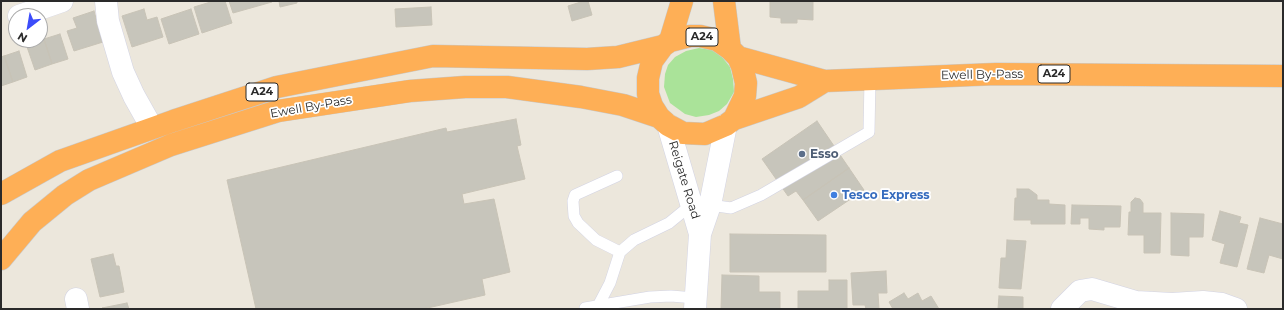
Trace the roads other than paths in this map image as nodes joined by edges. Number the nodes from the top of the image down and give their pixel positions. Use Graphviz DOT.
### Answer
graph roads {
  1 [pos="62,1"];
  2 [pos="106,1"];
  3 [pos="682,1"];
  4 [pos="724,1"];
  5 [pos="42,8"];
  6 [pos="667,44"];
  7 [pos="734,53"];
  8 [pos="1283,76"];
  9 [pos="870,79"];
  10 [pos="825,82"];
  11 [pos="663,121"];
  12 [pos="730,122"];
  13 [pos="152,128"];
  14 [pos="617,176"];
  15 [pos="1,194"];
  16 [pos="701,205"];
  17 [pos="32,222"];
  18 [pos="1,236"];
  19 [pos="620,252"];
  20 [pos="1,258"];
  21 [pos="599,304"];
  22 [pos="695,304"];
  23 [pos="585,308"];
  24 [pos="1062,309"];
  25 [pos="1236,309"];
  1 -- 5 [label="street"];
  2 -- 13 [label="street"];
  3 -- 6 [label="highway"];
  4 -- 7 [label="highway"];
  6 -- 7 [label="highway, Ewell By-Pass / A24"];
  6 -- 11 [label="highway"];
  6 -- 13 [label="highway, Ewell By-Pass / A24"];
  7 -- 10 [label="highway, Ewell By-Pass / A24"];
  7 -- 12 [label="highway"];
  8 -- 9 [label="highway, Ewell By-Pass / A24"];
  9 -- 10 [label="highway, Ewell By-Pass / A24"];
  9 -- 16 [label="lane"];
  10 -- 12 [label="highway, Ewell By-Pass / A24"];
  11 -- 12 [label="highway, Ewell By-Pass / A24"];
  11 -- 16 [label="street, Reigate Road"];
  11 -- 17 [label="highway, Ewell By-Pass / A24"];
  12 -- 16 [label="street, Reigate Road"];
  13 -- 15 [label="highway, Ewell By-Pass / A24"];
  14 -- 19 [label="lane"];
  16 -- 19 [label="lane"];
  16 -- 22 [label="street, Reigate Road"];
  17 -- 18 [label="highway"];
  17 -- 20 [label="highway, Ewell By-Pass / A24"];
  19 -- 21 [label="lane"];
  21 -- 22 [label="lane"];
  21 -- 23 [label="lane"];
  24 -- 25 [label="street"];
}
